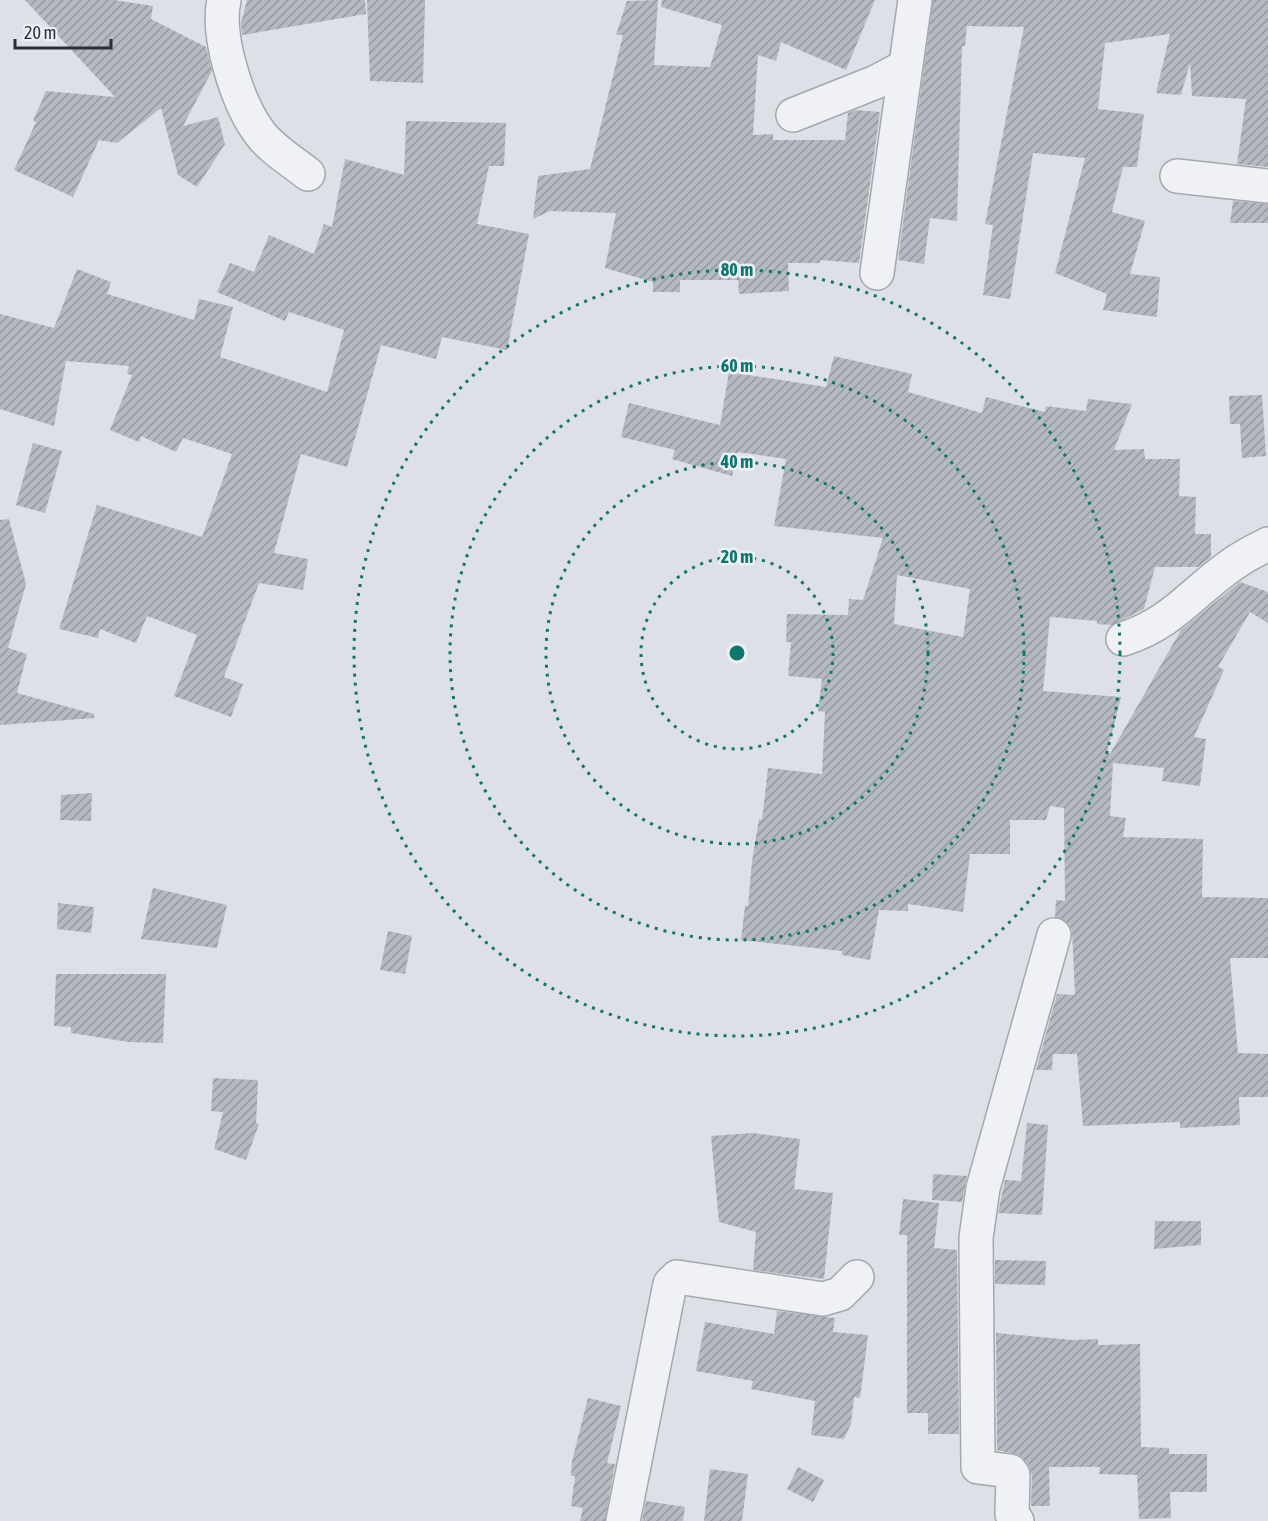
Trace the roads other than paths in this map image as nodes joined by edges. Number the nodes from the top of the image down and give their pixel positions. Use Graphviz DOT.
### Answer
graph roads {
  1 [pos="224,0"];
  2 [pos="915,0"];
  3 [pos="904,67"];
  4 [pos="794,114"];
  5 [pos="308,174"];
  6 [pos="1177,176"];
  7 [pos="1268,186"];
  8 [pos="877,273"];
  9 [pos="1268,544"];
  10 [pos="1123,639"];
  11 [pos="1054,935"];
  12 [pos="857,1277"];
  13 [pos="622,1521"];
  14 [pos="1017,1521"];
  1 -- 5 [label="street"];
  2 -- 3 [label="street"];
  3 -- 4 [label="street"];
  3 -- 8 [label="street"];
  6 -- 7 [label="street"];
  9 -- 10 [label="street"];
  11 -- 14 [label="street"];
  12 -- 13 [label="street"];
}
